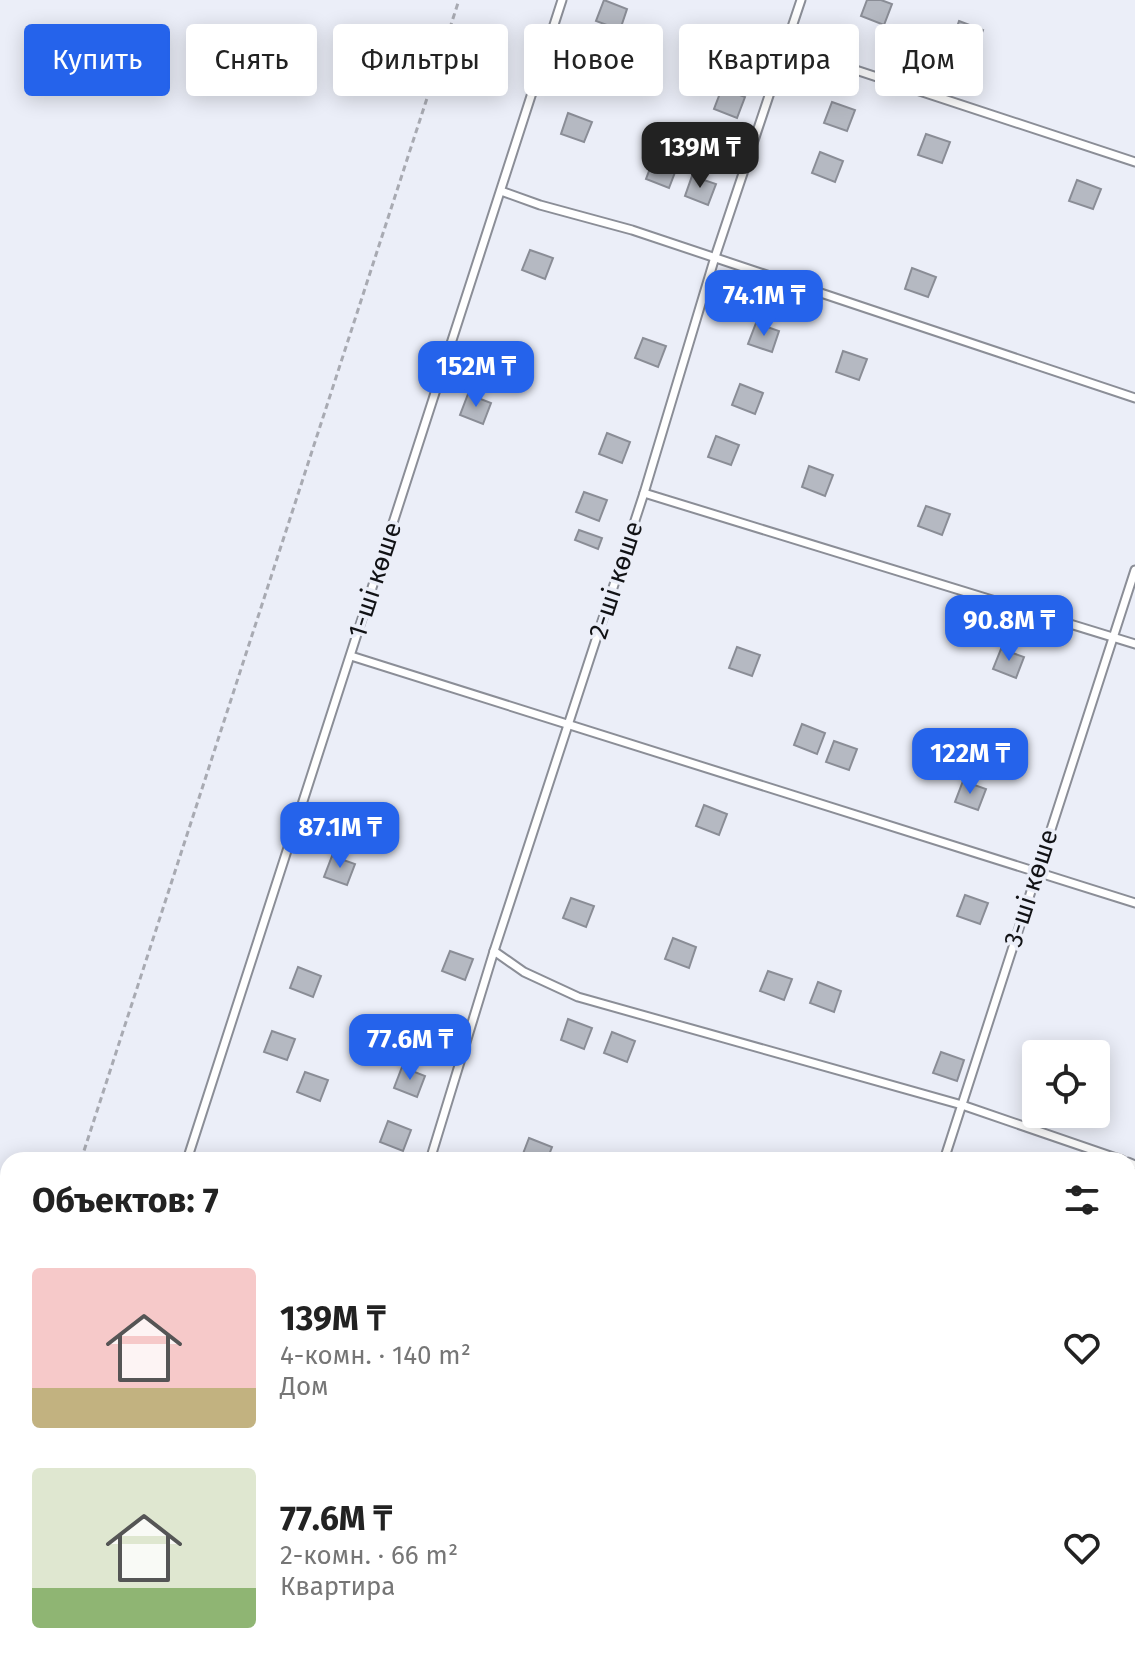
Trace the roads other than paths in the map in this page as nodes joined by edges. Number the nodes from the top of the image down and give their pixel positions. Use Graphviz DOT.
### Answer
graph roads {
  1 [pos="562,0"];
  2 [pos="801,0"];
  3 [pos="793,24"];
  4 [pos="859,71"];
  5 [pos="769,96"];
  6 [pos="1135,162"];
  7 [pos="501,191"];
  8 [pos="715,257"];
  9 [pos="1135,398"];
  10 [pos="644,493"];
  11 [pos="1135,570"];
  12 [pos="1113,637"];
  13 [pos="1135,644"];
  14 [pos="351,656"];
  15 [pos="569,726"];
  16 [pos="1036,871"];
  17 [pos="1135,903"];
  18 [pos="494,951"];
  19 [pos="962,1105"];
  20 [pos="190,1152"];
  21 [pos="432,1152"];
  22 [pos="947,1152"];
  23 [pos="1099,1152"];
  1 -- 7 [label="lane, 1-ші көше"];
  2 -- 3 [label="lane, 2-ші көше"];
  4 -- 6 [label="lane"];
  5 -- 8 [label="lane, 2-ші көше"];
  7 -- 8 [label="lane"];
  7 -- 14 [label="lane, 1-ші көше"];
  8 -- 9 [label="lane"];
  8 -- 10 [label="lane, 2-ші көше"];
  10 -- 12 [label="lane"];
  10 -- 15 [label="lane, 2-ші көше"];
  11 -- 12 [label="lane, 3-ші көше"];
  12 -- 13 [label="lane"];
  12 -- 16 [label="lane, 3-ші көше"];
  14 -- 15 [label="lane"];
  14 -- 20 [label="lane, 1-ші көше"];
  15 -- 16 [label="lane"];
  15 -- 18 [label="lane, 2-ші көше"];
  16 -- 17 [label="lane"];
  16 -- 19 [label="lane, 3-ші көше"];
  18 -- 19 [label="lane"];
  18 -- 21 [label="lane, 2-ші көше"];
  19 -- 22 [label="lane, 3-ші көше"];
  19 -- 23 [label="lane"];
}
